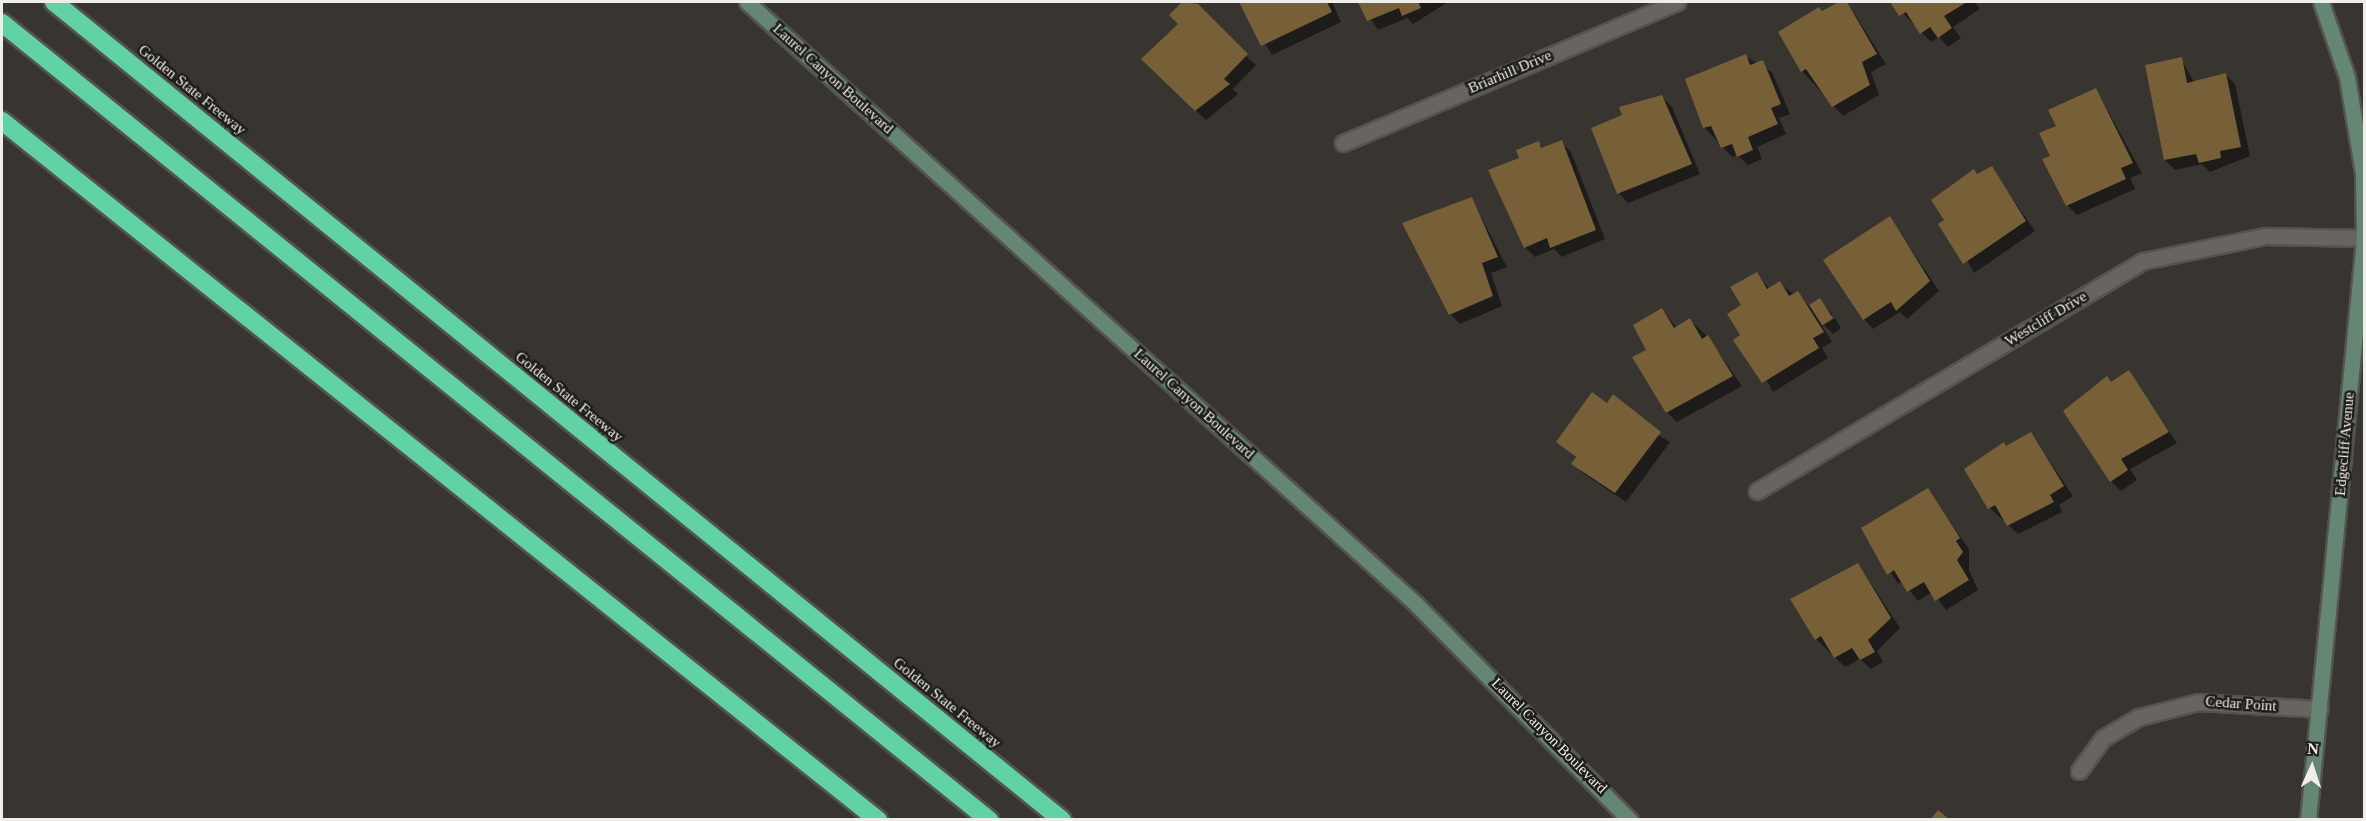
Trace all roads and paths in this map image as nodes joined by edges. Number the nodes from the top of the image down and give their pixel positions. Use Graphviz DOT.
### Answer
graph roads {
  1 [pos="54,2"];
  2 [pos="747,2"];
  3 [pos="1677,2"];
  4 [pos="2321,2"];
  5 [pos="2,24"];
  6 [pos="2,121"];
  7 [pos="1343,143"];
  8 [pos="2364,238"];
  9 [pos="1757,491"];
  10 [pos="2320,709"];
  11 [pos="2079,771"];
  12 [pos="878,819"];
  13 [pos="989,819"];
  14 [pos="1062,819"];
  15 [pos="1629,819"];
  16 [pos="2308,819"];
  1 -- 14 [label="highway, Golden State Freeway"];
  2 -- 15 [label="street, Laurel Canyon Boulevard"];
  3 -- 7 [label="street, Briarhill Drive"];
  4 -- 8 [label="street, Edgecliff Avenue"];
  5 -- 13 [label="highway"];
  6 -- 12 [label="highway"];
  8 -- 9 [label="street, Westcliff Drive"];
  8 -- 10 [label="street, Edgecliff Avenue"];
  10 -- 11 [label="street, Cedar Point"];
  10 -- 16 [label="street, Edgecliff Avenue"];
}
